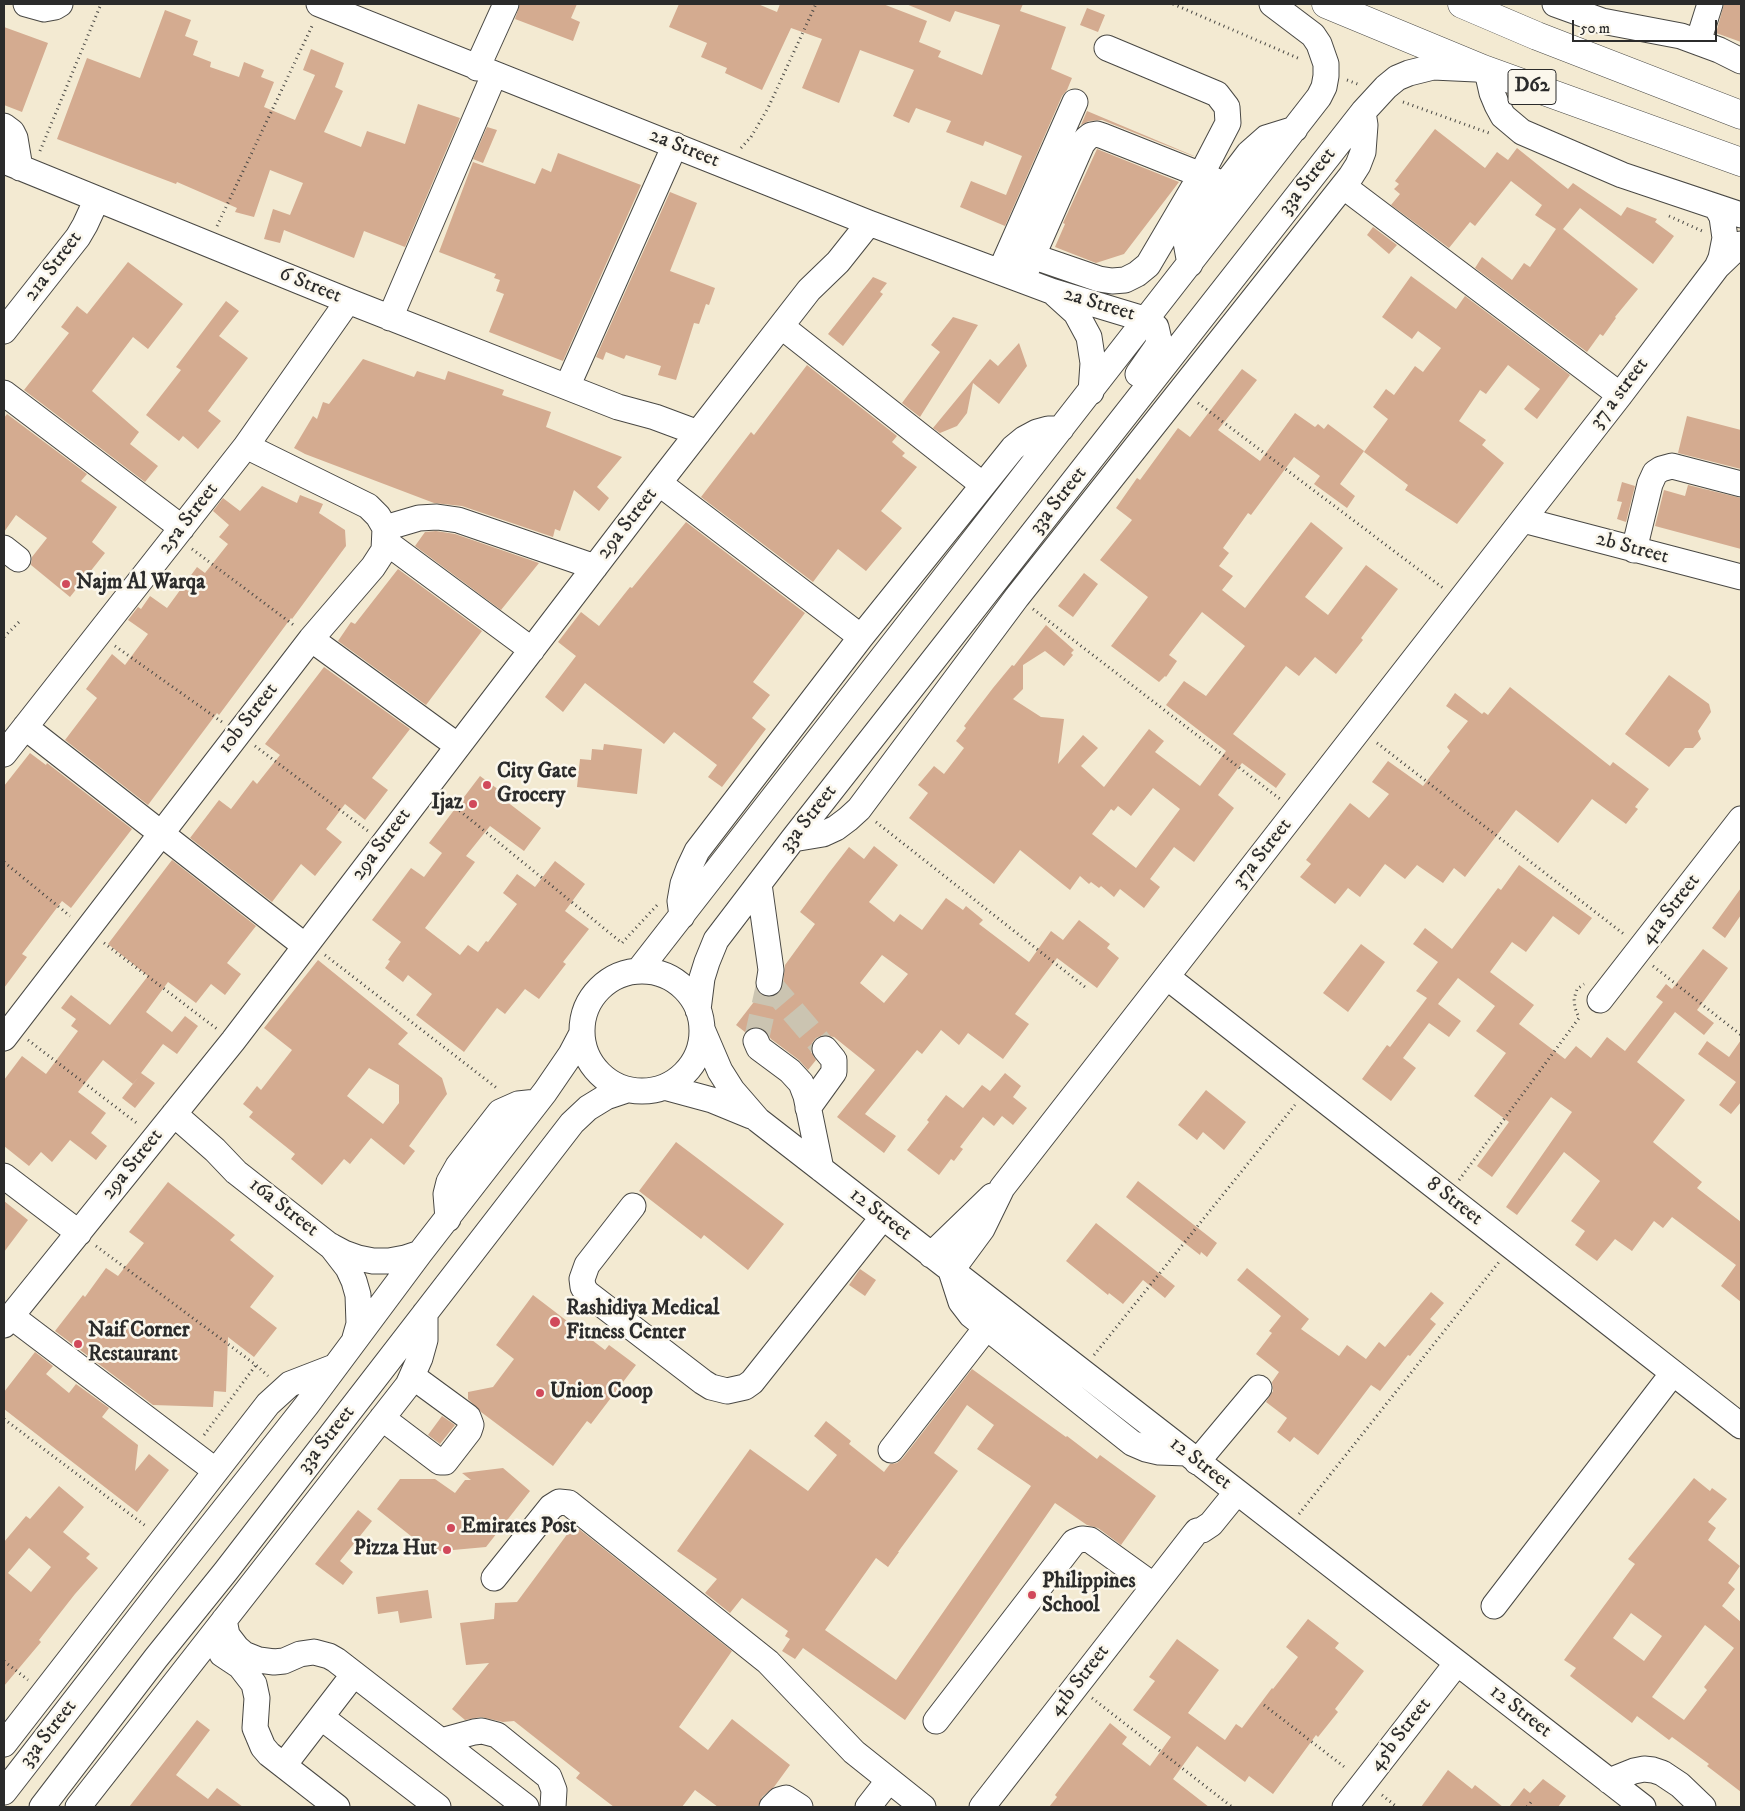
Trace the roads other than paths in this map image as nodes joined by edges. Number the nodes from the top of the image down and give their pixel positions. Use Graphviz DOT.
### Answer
graph roads {
  1 [pos="26,4"];
  2 [pos="60,4"];
  3 [pos="320,4"];
  4 [pos="506,4"];
  5 [pos="1272,4"];
  6 [pos="1326,4"];
  7 [pos="1462,4"];
  8 [pos="1555,4"];
  9 [pos="1693,4"];
  10 [pos="1710,4"];
  11 [pos="1690,39"];
  12 [pos="1107,48"];
  13 [pos="1741,61"];
  14 [pos="1485,70"];
  15 [pos="486,71"];
  16 [pos="1075,102"];
  17 [pos="1363,112"];
  18 [pos="1741,115"];
  19 [pos="4,126"];
  20 [pos="1295,129"];
  21 [pos="675,145"];
  22 [pos="1741,162"];
  23 [pos="18,167"];
  24 [pos="1200,175"];
  25 [pos="1224,184"];
  26 [pos="1343,186"];
  27 [pos="97,199"];
  28 [pos="1717,208"];
  29 [pos="1741,216"];
  30 [pos="860,219"];
  31 [pos="1733,242"];
  32 [pos="1032,256"];
  33 [pos="1190,264"];
  34 [pos="1011,276"];
  35 [pos="1051,291"];
  36 [pos="348,301"];
  37 [pos="390,318"];
  38 [pos="1146,320"];
  39 [pos="781,326"];
  40 [pos="4,331"];
  41 [pos="567,386"];
  42 [pos="1091,392"];
  43 [pos="4,393"];
  44 [pos="1620,395"];
  45 [pos="1062,429"];
  46 [pos="693,440"];
  47 [pos="246,446"];
  48 [pos="660,483"];
  49 [pos="1741,484"];
  50 [pos="983,485"];
  51 [pos="1522,520"];
  52 [pos="1040,525"];
  53 [pos="178,532"];
  54 [pos="385,535"];
  55 [pos="1634,550"];
  56 [pos="595,567"];
  57 [pos="1741,578"];
  58 [pos="861,637"];
  59 [pos="312,639"];
  60 [pos="532,650"];
  61 [pos="25,727"];
  62 [pos="458,746"];
  63 [pos="4,754"];
  64 [pos="1741,819"];
  65 [pos="160,834"];
  66 [pos="793,839"];
  67 [pos="1732,848"];
  68 [pos="759,884"];
  69 [pos="682,916"];
  70 [pos="307,944"];
  71 [pos="640,970"];
  72 [pos="1168,977"];
  73 [pos="769,982"];
  74 [pos="1604,995"];
  75 [pos="700,1020"];
  76 [pos="6,1029"];
  77 [pos="581,1035"];
  78 [pos="756,1041"];
  79 [pos="825,1049"];
  80 [pos="664,1087"];
  81 [pos="627,1090"];
  82 [pos="808,1108"];
  83 [pos="758,1120"];
  84 [pos="164,1127"];
  85 [pos="821,1169"];
  86 [pos="4,1176"];
  87 [pos="1002,1188"];
  88 [pos="632,1206"];
  89 [pos="883,1216"];
  90 [pos="79,1233"];
  91 [pos="329,1244"];
  92 [pos="420,1253"];
  93 [pos="931,1255"];
  94 [pos="951,1271"];
  95 [pos="425,1313"];
  96 [pos="7,1321"];
  97 [pos="986,1328"];
  98 [pos="355,1338"];
  99 [pos="334,1367"];
  100 [pos="1673,1373"];
  101 [pos="412,1376"];
  102 [pos="1259,1388"];
  103 [pos="382,1418"];
  104 [pos="1741,1426"];
  105 [pos="891,1450"];
  106 [pos="1192,1457"];
  107 [pos="216,1472"];
  108 [pos="249,1478"];
  109 [pos="1231,1488"];
  110 [pos="226,1571"];
  111 [pos="494,1578"];
  112 [pos="166,1583"];
  113 [pos="1154,1586"];
  114 [pos="118,1599"];
  115 [pos="1494,1606"];
  116 [pos="224,1620"];
  117 [pos="201,1649"];
  118 [pos="293,1657"];
  119 [pos="156,1658"];
  120 [pos="1457,1663"];
  121 [pos="354,1674"];
  122 [pos="257,1698"];
  123 [pos="322,1717"];
  124 [pos="936,1721"];
  125 [pos="441,1741"];
  126 [pos="4,1744"];
  127 [pos="284,1766"];
  128 [pos="889,1780"];
  129 [pos="1609,1781"];
  130 [pos="4,1792"];
  131 [pos="42,1807"];
  132 [pos="78,1807"];
  133 [pos="337,1807"];
  134 [pos="438,1807"];
  135 [pos="526,1807"];
  136 [pos="553,1807"];
  137 [pos="772,1807"];
  138 [pos="800,1807"];
  139 [pos="868,1807"];
  140 [pos="923,1807"];
  141 [pos="982,1807"];
  142 [pos="1344,1807"];
  143 [pos="1643,1807"];
  144 [pos="1703,1807"];
  1 -- 2 [label="street"];
  3 -- 15 [label="street, 2a Street"];
  4 -- 15 [label="street"];
  5 -- 20 [label="street, 33a Street"];
  6 -- 14 [label="main road, D62"];
  7 -- 18 [label="main road, D62"];
  8 -- 11 [label="street"];
  9 -- 11 [label="street"];
  10 -- 11 [label="street"];
  11 -- 13 [label="street"];
  12 -- 24 [label="street"];
  14 -- 17 [label="street, 33a Street"];
  14 -- 22 [label="main road, D62"];
  14 -- 28 [label="street"];
  15 -- 21 [label="street, 2a Street"];
  15 -- 37 [label="street"];
  16 -- 34 [label="street"];
  17 -- 26 [label="street"];
  17 -- 52 [label="street, 33a Street"];
  19 -- 23 [label="street"];
  20 -- 25 [label="street"];
  20 -- 33 [label="street, 33a Street"];
  21 -- 30 [label="street, 2a Street"];
  21 -- 41 [label="street"];
  23 -- 27 [label="street, 6 Street"];
  24 -- 25 [label="street"];
  24 -- 32 [label="street"];
  24 -- 32 [label="street"];
  25 -- 33 [label="street"];
  26 -- 44 [label="street"];
  26 -- 66 [label="street"];
  27 -- 36 [label="street, 6 Street"];
  27 -- 40 [label="street, 21a Street"];
  28 -- 29 [label="street"];
  28 -- 31 [label="street"];
  30 -- 34 [label="street, 2a Street"];
  30 -- 39 [label="street, 29a Street"];
  31 -- 44 [label="street, 37 a street"];
  32 -- 34 [label="street"];
  33 -- 38 [label="street, 33a Street"];
  34 -- 35 [label="street, 2a Street"];
  35 -- 38 [label="street, 2a Street"];
  35 -- 42 [label="street, 2a Street"];
  36 -- 37 [label="street, 6 Street"];
  36 -- 47 [label="street, 25a Street"];
  37 -- 41 [label="street, 6 Street"];
  38 -- 42 [label="street, 33a Street"];
  38 -- 52 [label="street"];
  39 -- 46 [label="street, 29a Street"];
  39 -- 50 [label="street"];
  41 -- 46 [label="street, 6 Street"];
  42 -- 45 [label="street, 33a Street"];
  43 -- 53 [label="street"];
  44 -- 51 [label="street, 37 a street"];
  45 -- 50 [label="street"];
  45 -- 69 [label="street, 33a Street"];
  46 -- 48 [label="street, 29a Street"];
  47 -- 53 [label="street, 25a Street"];
  47 -- 54 [label="street"];
  48 -- 56 [label="street, 29a Street"];
  48 -- 58 [label="street"];
  49 -- 55 [label="street"];
  50 -- 58 [label="street"];
  51 -- 55 [label="street, 2b Street"];
  51 -- 72 [label="street, 37a Street"];
  52 -- 66 [label="street, 33a Street"];
  53 -- 61 [label="street, 25a Street"];
  54 -- 56 [label="street"];
  54 -- 59 [label="street, 10b Street"];
  54 -- 60 [label="street"];
  55 -- 57 [label="street, 2b Street"];
  56 -- 60 [label="street, 29a Street"];
  58 -- 69 [label="street"];
  59 -- 62 [label="street"];
  59 -- 65 [label="street, 10b Street"];
  60 -- 62 [label="street, 29a Street"];
  61 -- 63 [label="street, 25a Street"];
  61 -- 65 [label="street"];
  62 -- 70 [label="street, 29a Street"];
  64 -- 67 [label="street, 41a Street"];
  65 -- 70 [label="street"];
  65 -- 76 [label="street, 10b Street"];
  66 -- 68 [label="street, 33a Street"];
  67 -- 74 [label="street, 41a Street"];
  68 -- 73 [label="street"];
  68 -- 75 [label="street, 33a Street"];
  69 -- 71 [label="street, 33a Street"];
  70 -- 84 [label="street, 29a Street"];
  71 -- 75 [label="street"];
  71 -- 77 [label="street"];
  72 -- 87 [label="street, 37a Street"];
  72 -- 100 [label="street, 8 Street"];
  75 -- 80 [label="street"];
  75 -- 83 [label="street, 12 Street"];
  77 -- 81 [label="street"];
  77 -- 92 [label="street, 33a Street"];
  78 -- 82 [label="street"];
  79 -- 82 [label="street"];
  80 -- 81 [label="street"];
  80 -- 83 [label="street, 12 Street"];
  81 -- 95 [label="street, 33a Street"];
  82 -- 85 [label="street"];
  83 -- 85 [label="street, 12 Street"];
  84 -- 90 [label="street, 29a Street"];
  84 -- 91 [label="street, 16a Street"];
  85 -- 89 [label="street, 12 Street"];
  86 -- 90 [label="street"];
  87 -- 93 [label="street, 37a Street"];
  87 -- 94 [label="street, 37a Street"];
  88 -- 89 [label="street"];
  89 -- 93 [label="street, 12 Street"];
  90 -- 96 [label="street, 29a Street"];
  91 -- 92 [label="street, 16a Street"];
  91 -- 98 [label="street, 16a Street"];
  92 -- 98 [label="street, 33a Street"];
  93 -- 94 [label="street, 12 Street"];
  94 -- 97 [label="street"];
  94 -- 106 [label="street, 12 Street"];
  95 -- 101 [label="street"];
  95 -- 110 [label="street, 33a Street"];
  96 -- 107 [label="street"];
  97 -- 105 [label="street"];
  97 -- 106 [label="street"];
  98 -- 99 [label="street, 33a Street"];
  99 -- 107 [label="street, 33a Street"];
  99 -- 108 [label="street, 33a Street"];
  100 -- 104 [label="street, 8 Street"];
  100 -- 115 [label="street"];
  101 -- 103 [label="street"];
  101 -- 103 [label="street"];
  102 -- 106 [label="street"];
  103 -- 116 [label="street"];
  106 -- 109 [label="street, 12 Street"];
  107 -- 114 [label="street, 33a Street"];
  108 -- 110 [label="street"];
  108 -- 112 [label="street, 33a Street"];
  109 -- 113 [label="street, 41b Street"];
  109 -- 120 [label="street, 12 Street"];
  110 -- 119 [label="street, 33a Street"];
  111 -- 128 [label="street"];
  112 -- 114 [label="street"];
  112 -- 130 [label="street, 33a Street"];
  113 -- 124 [label="street"];
  113 -- 141 [label="street, 41b Street"];
  114 -- 126 [label="street, 33a Street"];
  116 -- 117 [label="street"];
  116 -- 118 [label="street"];
  117 -- 119 [label="street"];
  117 -- 122 [label="street"];
  117 -- 132 [label="street"];
  118 -- 121 [label="street"];
  118 -- 122 [label="street"];
  119 -- 131 [label="street, 33a Street"];
  120 -- 129 [label="street, 12 Street"];
  120 -- 142 [label="street, 45b Street"];
  121 -- 123 [label="street"];
  121 -- 125 [label="street"];
  122 -- 127 [label="street"];
  123 -- 127 [label="street"];
  123 -- 134 [label="street"];
  125 -- 135 [label="street"];
  125 -- 136 [label="street"];
  127 -- 133 [label="street"];
  128 -- 139 [label="street"];
  128 -- 140 [label="street"];
  129 -- 143 [label="street, 12 Street"];
  129 -- 144 [label="street"];
  137 -- 138 [label="street"];
}
